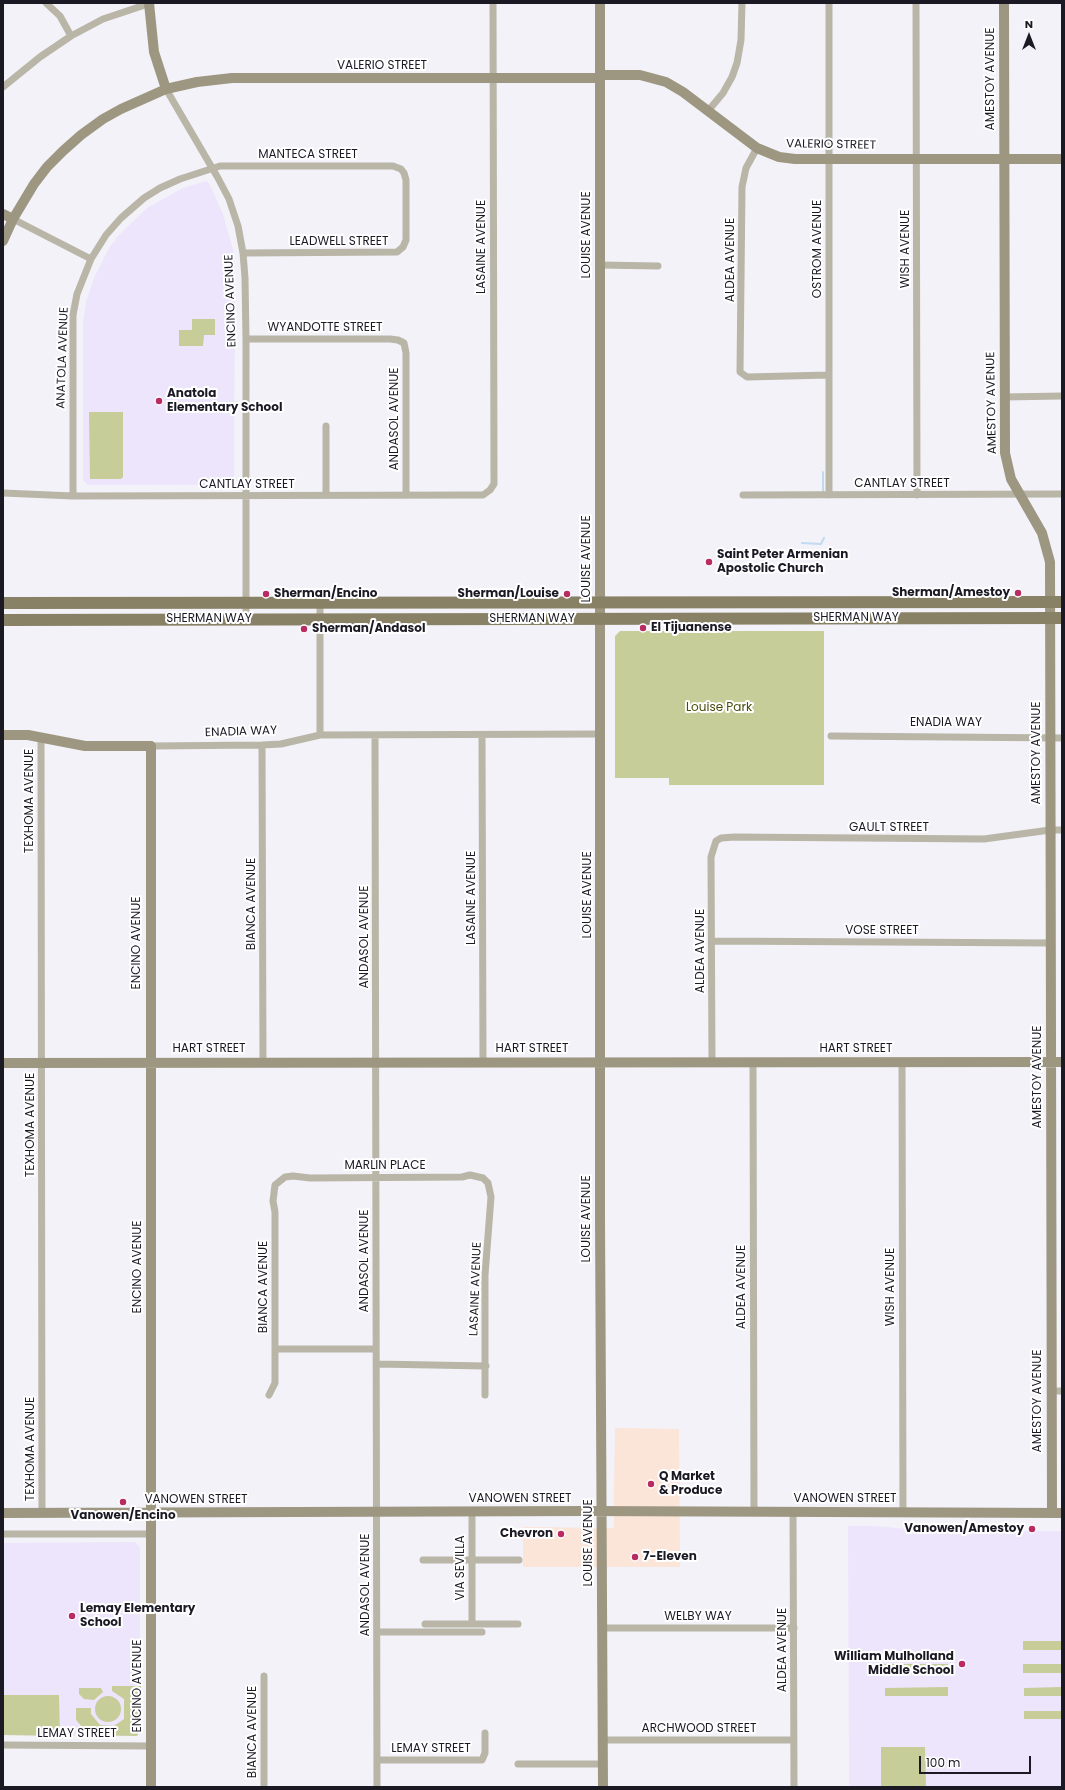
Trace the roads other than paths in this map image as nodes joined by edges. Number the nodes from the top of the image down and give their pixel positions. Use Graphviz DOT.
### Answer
graph roads {
  1 [pos="46,3"];
  2 [pos="150,3"];
  3 [pos="493,3"];
  4 [pos="600,3"];
  5 [pos="742,3"];
  6 [pos="829,3"];
  7 [pos="916,3"];
  8 [pos="1004,3"];
  9 [pos="72,36"];
  10 [pos="600,76"];
  11 [pos="493,78"];
  12 [pos="3,88"];
  13 [pos="166,89"];
  14 [pos="708,111"];
  15 [pos="757,148"];
  16 [pos="829,159"];
  17 [pos="916,159"];
  18 [pos="1004,159"];
  19 [pos="1062,159"];
  20 [pos="212,168"];
  21 [pos="402,171"];
  22 [pos="3,214"];
  23 [pos="13,219"];
  24 [pos="3,241"];
  25 [pos="243,253"];
  26 [pos="90,259"];
  27 [pos="600,265"];
  28 [pos="658,266"];
  29 [pos="246,339"];
  30 [pos="404,343"];
  31 [pos="829,376"];
  32 [pos="1062,396"];
  33 [pos="1004,397"];
  34 [pos="326,426"];
  35 [pos="490,490"];
  36 [pos="3,493"];
  37 [pos="1062,494"];
  38 [pos="406,495"];
  39 [pos="829,495"];
  40 [pos="917,495"];
  41 [pos="73,496"];
  42 [pos="245,496"];
  43 [pos="326,496"];
  44 [pos="743,496"];
  45 [pos="1020,496"];
  46 [pos="246,602"];
  47 [pos="320,602"];
  48 [pos="600,602"];
  49 [pos="1056,602"];
  50 [pos="3,603"];
  51 [pos="600,618"];
  52 [pos="1056,618"];
  53 [pos="246,619"];
  54 [pos="320,619"];
  55 [pos="3,620"];
  56 [pos="482,734"];
  57 [pos="600,734"];
  58 [pos="3,735"];
  59 [pos="320,735"];
  60 [pos="375,735"];
  61 [pos="831,736"];
  62 [pos="41,737"];
  63 [pos="1050,738"];
  64 [pos="1062,738"];
  65 [pos="150,746"];
  66 [pos="262,746"];
  67 [pos="1050,830"];
  68 [pos="1062,830"];
  69 [pos="716,841"];
  70 [pos="712,941"];
  71 [pos="1050,943"];
  72 [pos="150,1062"];
  73 [pos="263,1062"];
  74 [pos="376,1062"];
  75 [pos="483,1062"];
  76 [pos="600,1062"];
  77 [pos="712,1062"];
  78 [pos="902,1062"];
  79 [pos="1051,1062"];
  80 [pos="1062,1062"];
  81 [pos="3,1063"];
  82 [pos="42,1063"];
  83 [pos="753,1063"];
  84 [pos="376,1177"];
  85 [pos="280,1180"];
  86 [pos="488,1183"];
  87 [pos="276,1349"];
  88 [pos="376,1349"];
  89 [pos="376,1364"];
  90 [pos="486,1366"];
  91 [pos="1051,1391"];
  92 [pos="1062,1391"];
  93 [pos="269,1395"];
  94 [pos="485,1395"];
  95 [pos="601,1511"];
  96 [pos="376,1512"];
  97 [pos="472,1512"];
  98 [pos="754,1512"];
  99 [pos="793,1512"];
  100 [pos="903,1512"];
  101 [pos="3,1513"];
  102 [pos="42,1513"];
  103 [pos="151,1513"];
  104 [pos="1057,1513"];
  105 [pos="3,1534"];
  106 [pos="151,1534"];
  107 [pos="423,1560"];
  108 [pos="472,1560"];
  109 [pos="519,1560"];
  110 [pos="425,1624"];
  111 [pos="472,1624"];
  112 [pos="518,1624"];
  113 [pos="602,1628"];
  114 [pos="794,1628"];
  115 [pos="377,1632"];
  116 [pos="482,1632"];
  117 [pos="264,1676"];
  118 [pos="485,1733"];
  119 [pos="603,1740"];
  120 [pos="794,1740"];
  121 [pos="3,1745"];
  122 [pos="151,1746"];
  123 [pos="377,1760"];
  124 [pos="518,1764"];
  125 [pos="603,1764"];
  126 [pos="151,1787"];
  127 [pos="264,1787"];
  128 [pos="377,1787"];
  129 [pos="603,1787"];
  130 [pos="794,1787"];
  1 -- 9 [label="street"];
  2 -- 9 [label="street"];
  2 -- 13 [label="street, ENCINO AVENUE"];
  3 -- 11 [label="street, LASAINE AVENUE"];
  4 -- 10 [label="street, LOUISE AVENUE"];
  5 -- 14 [label="street"];
  6 -- 16 [label="street, OSTROM AVENUE"];
  7 -- 17 [label="street, WISH AVENUE"];
  8 -- 18 [label="street, AMESTOY AVENUE"];
  9 -- 12 [label="street"];
  10 -- 11 [label="street, VALERIO STREET"];
  10 -- 14 [label="street, VALERIO STREET"];
  10 -- 27 [label="street, LOUISE AVENUE"];
  11 -- 13 [label="street, VALERIO STREET"];
  11 -- 35 [label="street, LASAINE AVENUE"];
  13 -- 20 [label="street, ENCINO AVENUE"];
  13 -- 23 [label="street, VALERIO STREET"];
  14 -- 15 [label="street, VALERIO STREET"];
  15 -- 16 [label="street, VALERIO STREET"];
  15 -- 31 [label="street, ALDEA AVENUE"];
  16 -- 17 [label="street, VALERIO STREET"];
  16 -- 31 [label="street, OSTROM AVENUE"];
  17 -- 18 [label="street, VALERIO STREET"];
  17 -- 40 [label="street, WISH AVENUE"];
  18 -- 19 [label="street, VALERIO STREET"];
  18 -- 33 [label="street, AMESTOY AVENUE"];
  20 -- 21 [label="street, MANTECA STREET"];
  20 -- 25 [label="street, ENCINO AVENUE"];
  20 -- 26 [label="street, ANATOLA AVENUE"];
  21 -- 25 [label="street, LEADWELL STREET"];
  22 -- 23 [label="street"];
  23 -- 24 [label="street, VALERIO STREET"];
  23 -- 26 [label="street"];
  25 -- 29 [label="street, ENCINO AVENUE"];
  26 -- 41 [label="street, ANATOLA AVENUE"];
  27 -- 28 [label="street"];
  27 -- 48 [label="street, LOUISE AVENUE"];
  29 -- 30 [label="street, WYANDOTTE STREET"];
  29 -- 42 [label="street, ENCINO AVENUE"];
  30 -- 38 [label="street, ANDASOL AVENUE"];
  31 -- 39 [label="street, OSTROM AVENUE"];
  32 -- 33 [label="street"];
  33 -- 45 [label="street, AMESTOY AVENUE"];
  34 -- 43 [label="street"];
  35 -- 38 [label="street, CANTLAY STREET"];
  36 -- 41 [label="street, CANTLAY STREET"];
  37 -- 45 [label="street, CANTLAY STREET"];
  38 -- 43 [label="street, CANTLAY STREET"];
  39 -- 40 [label="street, CANTLAY STREET"];
  39 -- 44 [label="street, CANTLAY STREET"];
  40 -- 45 [label="street, CANTLAY STREET"];
  41 -- 42 [label="street, CANTLAY STREET"];
  42 -- 43 [label="street, CANTLAY STREET"];
  42 -- 46 [label="street, ENCINO AVENUE"];
  45 -- 49 [label="street, AMESTOY AVENUE"];
  46 -- 47 [label="main road, SHERMAN WAY"];
  46 -- 50 [label="main road, SHERMAN WAY"];
  46 -- 53 [label="street, ENCINO AVENUE"];
  47 -- 48 [label="main road, SHERMAN WAY"];
  47 -- 54 [label="street"];
  48 -- 49 [label="main road, SHERMAN WAY"];
  48 -- 51 [label="street, LOUISE AVENUE"];
  49 -- 52 [label="street, AMESTOY AVENUE"];
  51 -- 52 [label="main road, SHERMAN WAY"];
  51 -- 54 [label="main road, SHERMAN WAY"];
  51 -- 57 [label="street, LOUISE AVENUE"];
  52 -- 63 [label="street, AMESTOY AVENUE"];
  53 -- 54 [label="main road, SHERMAN WAY"];
  53 -- 55 [label="main road, SHERMAN WAY"];
  54 -- 59 [label="street"];
  56 -- 57 [label="street, ENADIA WAY"];
  56 -- 60 [label="street, ENADIA WAY"];
  56 -- 75 [label="street, LASAINE AVENUE"];
  57 -- 76 [label="street, LOUISE AVENUE"];
  58 -- 62 [label="street, ENADIA WAY"];
  59 -- 60 [label="street, ENADIA WAY"];
  59 -- 66 [label="street, ENADIA WAY"];
  60 -- 74 [label="street, ANDASOL AVENUE"];
  61 -- 63 [label="street, ENADIA WAY"];
  62 -- 65 [label="street, ENADIA WAY"];
  62 -- 82 [label="street, TEXHOMA AVENUE"];
  63 -- 64 [label="street, ENADIA WAY"];
  63 -- 67 [label="street, AMESTOY AVENUE"];
  65 -- 66 [label="street, ENADIA WAY"];
  65 -- 72 [label="street, ENCINO AVENUE"];
  66 -- 73 [label="street, BIANCA AVENUE"];
  67 -- 68 [label="street, GAULT STREET"];
  67 -- 69 [label="street, GAULT STREET"];
  67 -- 71 [label="street, AMESTOY AVENUE"];
  69 -- 70 [label="street, ALDEA AVENUE"];
  70 -- 71 [label="street, VOSE STREET"];
  70 -- 77 [label="street, ALDEA AVENUE"];
  71 -- 79 [label="street, AMESTOY AVENUE"];
  72 -- 73 [label="street, HART STREET"];
  72 -- 82 [label="street, HART STREET"];
  72 -- 103 [label="street, ENCINO AVENUE"];
  73 -- 74 [label="street, HART STREET"];
  74 -- 75 [label="street, HART STREET"];
  74 -- 84 [label="street, ANDASOL AVENUE"];
  75 -- 76 [label="street, HART STREET"];
  76 -- 77 [label="street, HART STREET"];
  76 -- 95 [label="street, LOUISE AVENUE"];
  77 -- 83 [label="street, HART STREET"];
  78 -- 79 [label="street, HART STREET"];
  78 -- 83 [label="street, HART STREET"];
  78 -- 100 [label="street, WISH AVENUE"];
  79 -- 80 [label="street, HART STREET"];
  79 -- 91 [label="street, AMESTOY AVENUE"];
  81 -- 82 [label="street, HART STREET"];
  82 -- 102 [label="street, TEXHOMA AVENUE"];
  83 -- 98 [label="street, ALDEA AVENUE"];
  84 -- 85 [label="street, MARLIN PLACE"];
  84 -- 86 [label="street, MARLIN PLACE"];
  84 -- 88 [label="street, ANDASOL AVENUE"];
  85 -- 87 [label="street, BIANCA AVENUE"];
  86 -- 90 [label="street, LASAINE AVENUE"];
  87 -- 88 [label="street"];
  87 -- 93 [label="street, BIANCA AVENUE"];
  88 -- 89 [label="street, ANDASOL AVENUE"];
  89 -- 90 [label="street"];
  89 -- 96 [label="street, ANDASOL AVENUE"];
  90 -- 94 [label="street, LASAINE AVENUE"];
  91 -- 92 [label="street"];
  91 -- 104 [label="street, AMESTOY AVENUE"];
  95 -- 97 [label="street, VANOWEN STREET"];
  95 -- 98 [label="street, VANOWEN STREET"];
  95 -- 113 [label="street, LOUISE AVENUE"];
  96 -- 97 [label="street, VANOWEN STREET"];
  96 -- 103 [label="street, VANOWEN STREET"];
  96 -- 115 [label="street, ANDASOL AVENUE"];
  97 -- 108 [label="street, VIA SEVILLA"];
  98 -- 99 [label="street, VANOWEN STREET"];
  99 -- 100 [label="street, VANOWEN STREET"];
  99 -- 114 [label="street, ALDEA AVENUE"];
  100 -- 104 [label="street, VANOWEN STREET"];
  101 -- 102 [label="street, VANOWEN STREET"];
  102 -- 103 [label="street, VANOWEN STREET"];
  103 -- 106 [label="street, ENCINO AVENUE"];
  105 -- 106 [label="street"];
  106 -- 122 [label="street, ENCINO AVENUE"];
  107 -- 108 [label="street"];
  108 -- 109 [label="street"];
  108 -- 111 [label="street, VIA SEVILLA"];
  110 -- 111 [label="street"];
  111 -- 112 [label="street"];
  113 -- 114 [label="street, WELBY WAY"];
  113 -- 119 [label="street, LOUISE AVENUE"];
  114 -- 120 [label="street, ALDEA AVENUE"];
  115 -- 116 [label="street"];
  115 -- 123 [label="street, ANDASOL AVENUE"];
  117 -- 127 [label="street, BIANCA AVENUE"];
  118 -- 123 [label="street, LEMAY STREET"];
  119 -- 120 [label="street, ARCHWOOD STREET"];
  119 -- 125 [label="street, LOUISE AVENUE"];
  120 -- 130 [label="street, ALDEA AVENUE"];
  121 -- 122 [label="street, LEMAY STREET"];
  122 -- 126 [label="street, ENCINO AVENUE"];
  123 -- 128 [label="street, ANDASOL AVENUE"];
  124 -- 125 [label="street"];
  125 -- 129 [label="street, LOUISE AVENUE"];
}
